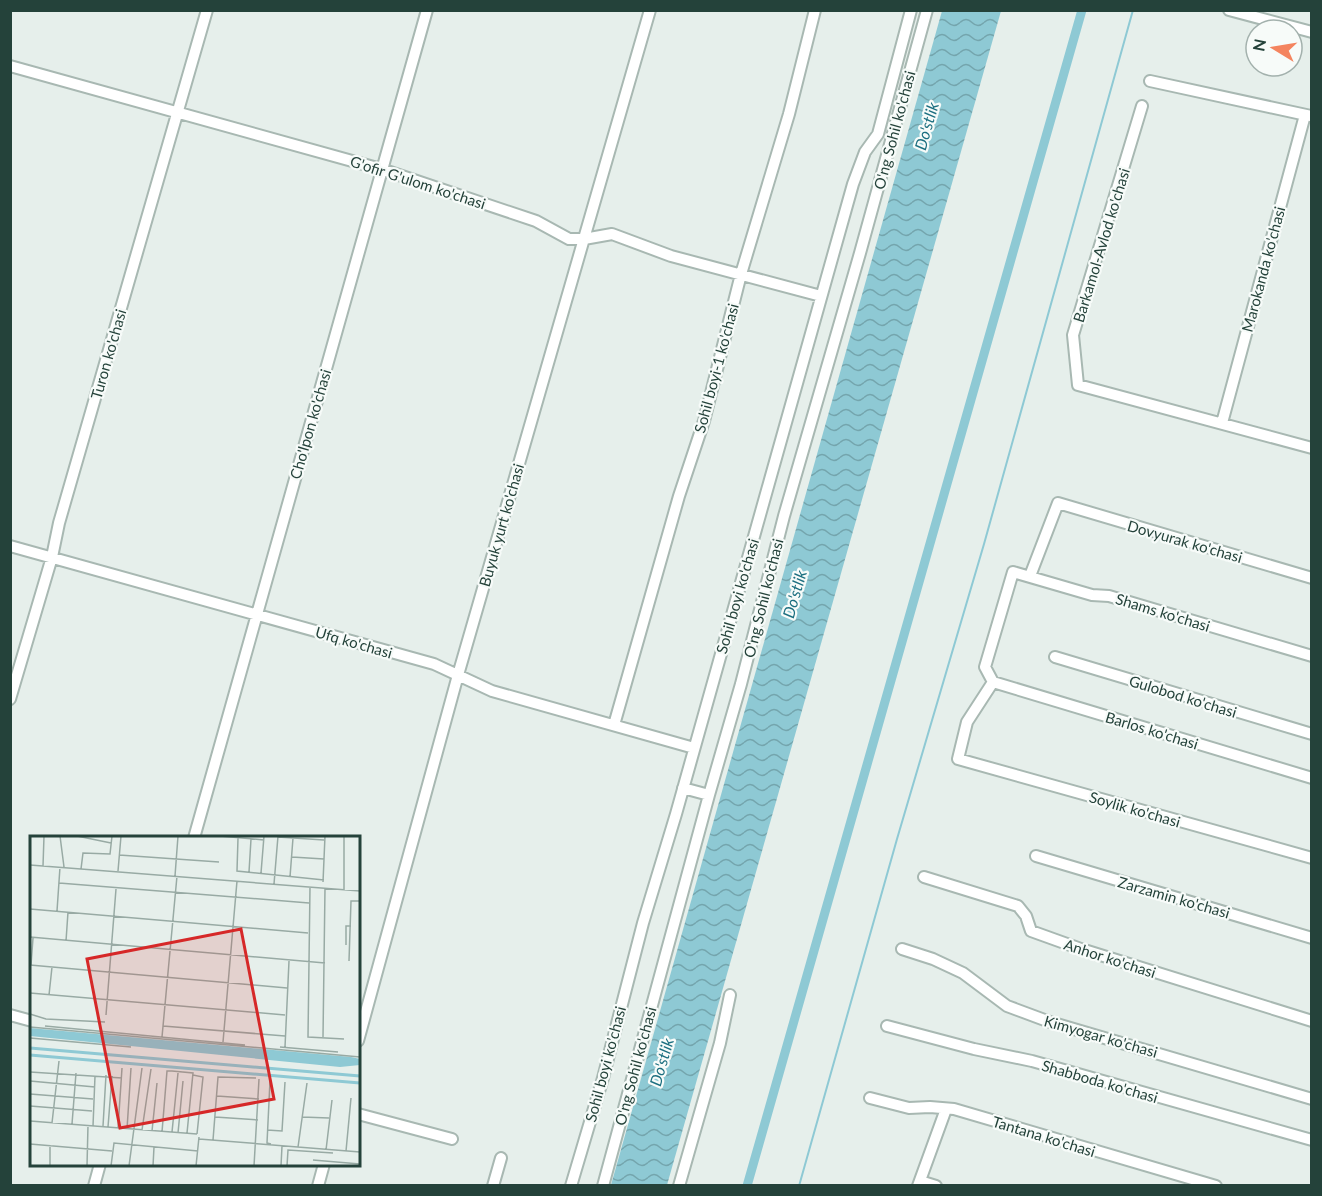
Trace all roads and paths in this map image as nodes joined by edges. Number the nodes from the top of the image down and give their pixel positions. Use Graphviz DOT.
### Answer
graph roads {
  1 [pos="207,10"];
  2 [pos="427,10"];
  3 [pos="650,10"];
  4 [pos="815,10"];
  5 [pos="911,10"];
  6 [pos="927,10"];
  7 [pos="1229,10"];
  8 [pos="1311,32"];
  9 [pos="10,66"];
  10 [pos="1150,81"];
  11 [pos="1142,106"];
  12 [pos="178,112"];
  13 [pos="1308,116"];
  14 [pos="381,169"];
  15 [pos="584,239"];
  16 [pos="741,274"];
  17 [pos="821,296"];
  18 [pos="1222,423"];
  19 [pos="1311,448"];
  20 [pos="10,546"];
  21 [pos="52,557"];
  22 [pos="1030,576"];
  23 [pos="1311,578"];
  24 [pos="257,614"];
  25 [pos="1311,656"];
  26 [pos="1054,657"];
  27 [pos="458,675"];
  28 [pos="993,682"];
  29 [pos="10,699"];
  30 [pos="614,725"];
  31 [pos="1311,734"];
  32 [pos="694,747"];
  33 [pos="1311,778"];
  34 [pos="683,788"];
  35 [pos="709,795"];
  36 [pos="194,836"];
  37 [pos="1036,856"];
  38 [pos="1311,858"];
  39 [pos="924,877"];
  40 [pos="1311,938"];
  41 [pos="902,949"];
  42 [pos="730,995"];
  43 [pos="10,1015"];
  44 [pos="30,1020"];
  45 [pos="1311,1021"];
  46 [pos="887,1026"];
  47 [pos="360,1034"];
  48 [pos="870,1098"];
  49 [pos="1311,1099"];
  50 [pos="946,1108"];
  51 [pos="360,1115"];
  52 [pos="452,1139"];
  53 [pos="1311,1140"];
  54 [pos="501,1158"];
  55 [pos="99,1166"];
  56 [pos="323,1166"];
  57 [pos="919,1183"];
  58 [pos="94,1185"];
  59 [pos="318,1185"];
  60 [pos="493,1185"];
  61 [pos="571,1185"];
  62 [pos="603,1185"];
  63 [pos="679,1185"];
  64 [pos="936,1185"];
  65 [pos="1216,1185"];
  1 -- 12 [label="street, Turon ko'chasi"];
  2 -- 14 [label="street, Cho'lpon ko'chasi"];
  3 -- 15 [label="street, Buyuk yurt ko'chasi"];
  4 -- 16 [label="street, Sohil boyi-1 ko'chasi"];
  5 -- 17 [label="street, Sohil boyi ko'chasi"];
  6 -- 35 [label="street, O'ng Sohil ko'chasi"];
  7 -- 8 [label="street"];
  9 -- 12 [label="street, G'ofir G'ulom ko'chasi"];
  10 -- 13 [label="street"];
  11 -- 18 [label="street, Barkamol-Avlod ko'chasi"];
  12 -- 14 [label="street, G'ofir G'ulom ko'chasi"];
  12 -- 21 [label="street, Turon ko'chasi"];
  13 -- 18 [label="street, Marokanda ko'chasi"];
  14 -- 15 [label="street, G'ofir G'ulom ko'chasi"];
  14 -- 24 [label="street, Cho'lpon ko'chasi"];
  15 -- 16 [label="street, G'ofir G'ulom ko'chasi"];
  15 -- 27 [label="street, Buyuk yurt ko'chasi"];
  16 -- 17 [label="street, G'ofir G'ulom ko'chasi"];
  16 -- 30 [label="street, Sohil boyi-1 ko'chasi"];
  17 -- 32 [label="street, Sohil boyi ko'chasi"];
  18 -- 19 [label="street"];
  20 -- 21 [label="street, Ufq ko'chasi"];
  21 -- 24 [label="street, Ufq ko'chasi"];
  21 -- 29 [label="street, Turon ko'chasi"];
  22 -- 23 [label="street, Dovyurak ko'chasi"];
  22 -- 25 [label="street, Shams ko'chasi"];
  22 -- 28 [label="street, Shams ko'chasi"];
  24 -- 27 [label="street, Ufq ko'chasi"];
  24 -- 36 [label="street, Cho'lpon ko'chasi"];
  26 -- 31 [label="street, Gulobod ko'chasi"];
  27 -- 30 [label="street, Ufq ko'chasi"];
  27 -- 47 [label="street, Buyuk yurt ko'chasi"];
  28 -- 33 [label="street, Barlos ko'chasi"];
  28 -- 38 [label="street, Soylik ko'chasi"];
  30 -- 32 [label="street, Ufq ko'chasi"];
  32 -- 34 [label="street, Sohil boyi ko'chasi"];
  34 -- 35 [label="street"];
  34 -- 61 [label="street, Sohil boyi ko'chasi"];
  35 -- 62 [label="street, O'ng Sohil ko'chasi"];
  37 -- 40 [label="street, Zarzamin ko'chasi"];
  39 -- 45 [label="street, Anhor ko'chasi"];
  41 -- 49 [label="street, Kimyogar ko'chasi"];
  42 -- 63 [label="street"];
  43 -- 44 [label="street"];
  46 -- 53 [label="street, Shabboda ko'chasi"];
  48 -- 50 [label="street, Tantana ko'chasi"];
  50 -- 57 [label="street"];
  50 -- 65 [label="street, Tantana ko'chasi"];
  51 -- 52 [label="street"];
  54 -- 60 [label="street"];
  55 -- 58 [label="street"];
  56 -- 59 [label="street"];
  57 -- 64 [label="street"];
}
